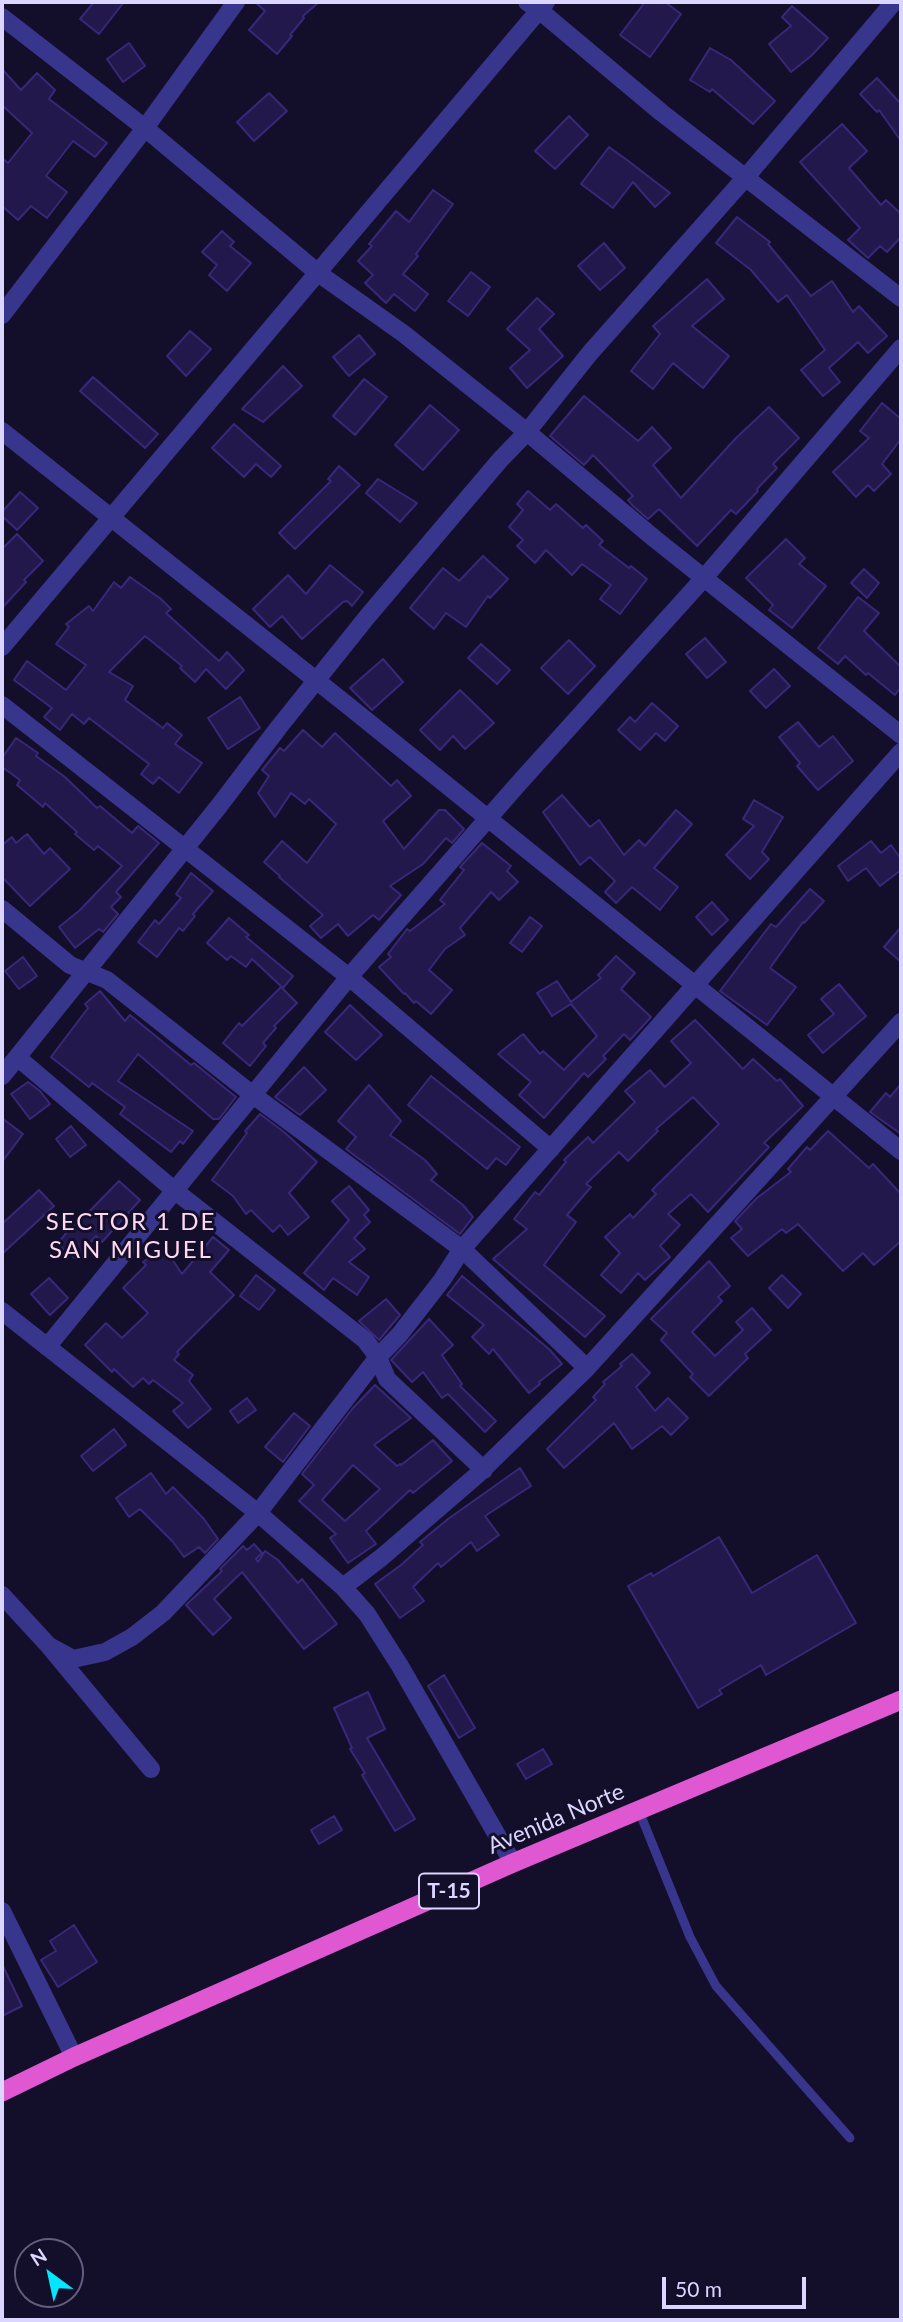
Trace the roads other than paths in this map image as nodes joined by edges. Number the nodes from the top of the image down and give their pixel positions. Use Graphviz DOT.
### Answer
graph roads {
  1 [pos="236,2"];
  2 [pos="894,2"];
  3 [pos="537,4"];
  4 [pos="2,17"];
  5 [pos="145,128"];
  6 [pos="746,177"];
  7 [pos="318,273"];
  8 [pos="901,298"];
  9 [pos="2,315"];
  10 [pos="901,348"];
  11 [pos="2,431"];
  12 [pos="527,432"];
  13 [pos="112,518"];
  14 [pos="704,579"];
  15 [pos="2,648"];
  16 [pos="316,680"];
  17 [pos="2,705"];
  18 [pos="901,735"];
  19 [pos="901,752"];
  20 [pos="488,818"];
  21 [pos="186,848"];
  22 [pos="2,909"];
  23 [pos="86,972"];
  24 [pos="349,977"];
  25 [pos="695,985"];
  26 [pos="901,1023"];
  27 [pos="17,1057"];
  28 [pos="2,1076"];
  29 [pos="253,1095"];
  30 [pos="834,1097"];
  31 [pos="551,1149"];
  32 [pos="901,1151"];
  33 [pos="174,1190"];
  34 [pos="462,1249"];
  35 [pos="2,1311"];
  36 [pos="47,1347"];
  37 [pos="378,1357"];
  38 [pos="587,1368"];
  39 [pos="484,1470"];
  40 [pos="258,1513"];
  41 [pos="343,1587"];
  42 [pos="2,1595"];
  43 [pos="49,1646"];
  44 [pos="901,1700"];
  45 [pos="151,1769"];
  46 [pos="639,1811"];
  47 [pos="513,1863"];
  48 [pos="2,1911"];
  49 [pos="74,2057"];
  50 [pos="2,2092"];
  51 [pos="850,2138"];
  1 -- 5 [label="street"];
  2 -- 6 [label="street"];
  3 -- 6 [label="street"];
  3 -- 7 [label="street"];
  4 -- 5 [label="street"];
  5 -- 7 [label="street"];
  5 -- 9 [label="street"];
  6 -- 8 [label="street"];
  6 -- 12 [label="street"];
  7 -- 12 [label="street"];
  7 -- 13 [label="street"];
  10 -- 14 [label="street"];
  11 -- 13 [label="street"];
  12 -- 14 [label="street"];
  12 -- 16 [label="street"];
  13 -- 15 [label="street"];
  13 -- 16 [label="street"];
  14 -- 18 [label="street"];
  14 -- 20 [label="street"];
  16 -- 20 [label="street"];
  16 -- 21 [label="street"];
  17 -- 21 [label="street"];
  19 -- 25 [label="street"];
  20 -- 24 [label="street"];
  20 -- 25 [label="street"];
  21 -- 23 [label="street"];
  21 -- 24 [label="street"];
  22 -- 23 [label="street"];
  23 -- 27 [label="street"];
  23 -- 29 [label="street"];
  24 -- 29 [label="street"];
  24 -- 31 [label="street"];
  25 -- 30 [label="street"];
  25 -- 31 [label="street"];
  26 -- 30 [label="street"];
  27 -- 28 [label="street"];
  27 -- 33 [label="street"];
  29 -- 33 [label="street"];
  29 -- 34 [label="street"];
  30 -- 32 [label="street"];
  30 -- 38 [label="street"];
  31 -- 34 [label="street"];
  33 -- 36 [label="street"];
  33 -- 37 [label="street"];
  34 -- 37 [label="street"];
  34 -- 38 [label="street"];
  35 -- 36 [label="street"];
  36 -- 40 [label="street"];
  37 -- 39 [label="street"];
  37 -- 40 [label="street"];
  38 -- 39 [label="street"];
  39 -- 41 [label="street"];
  40 -- 41 [label="street"];
  40 -- 43 [label="street"];
  41 -- 47 [label="street"];
  42 -- 43 [label="street"];
  43 -- 45 [label="street"];
  44 -- 46 [label="highway, Avenida Norte / T-15"];
  46 -- 47 [label="highway, Avenida Norte / T-15"];
  46 -- 51 [label="lane"];
  47 -- 49 [label="highway, Avenida Norte / T-15"];
  48 -- 49 [label="street"];
  49 -- 50 [label="highway, Avenida Norte / T-15"];
}
